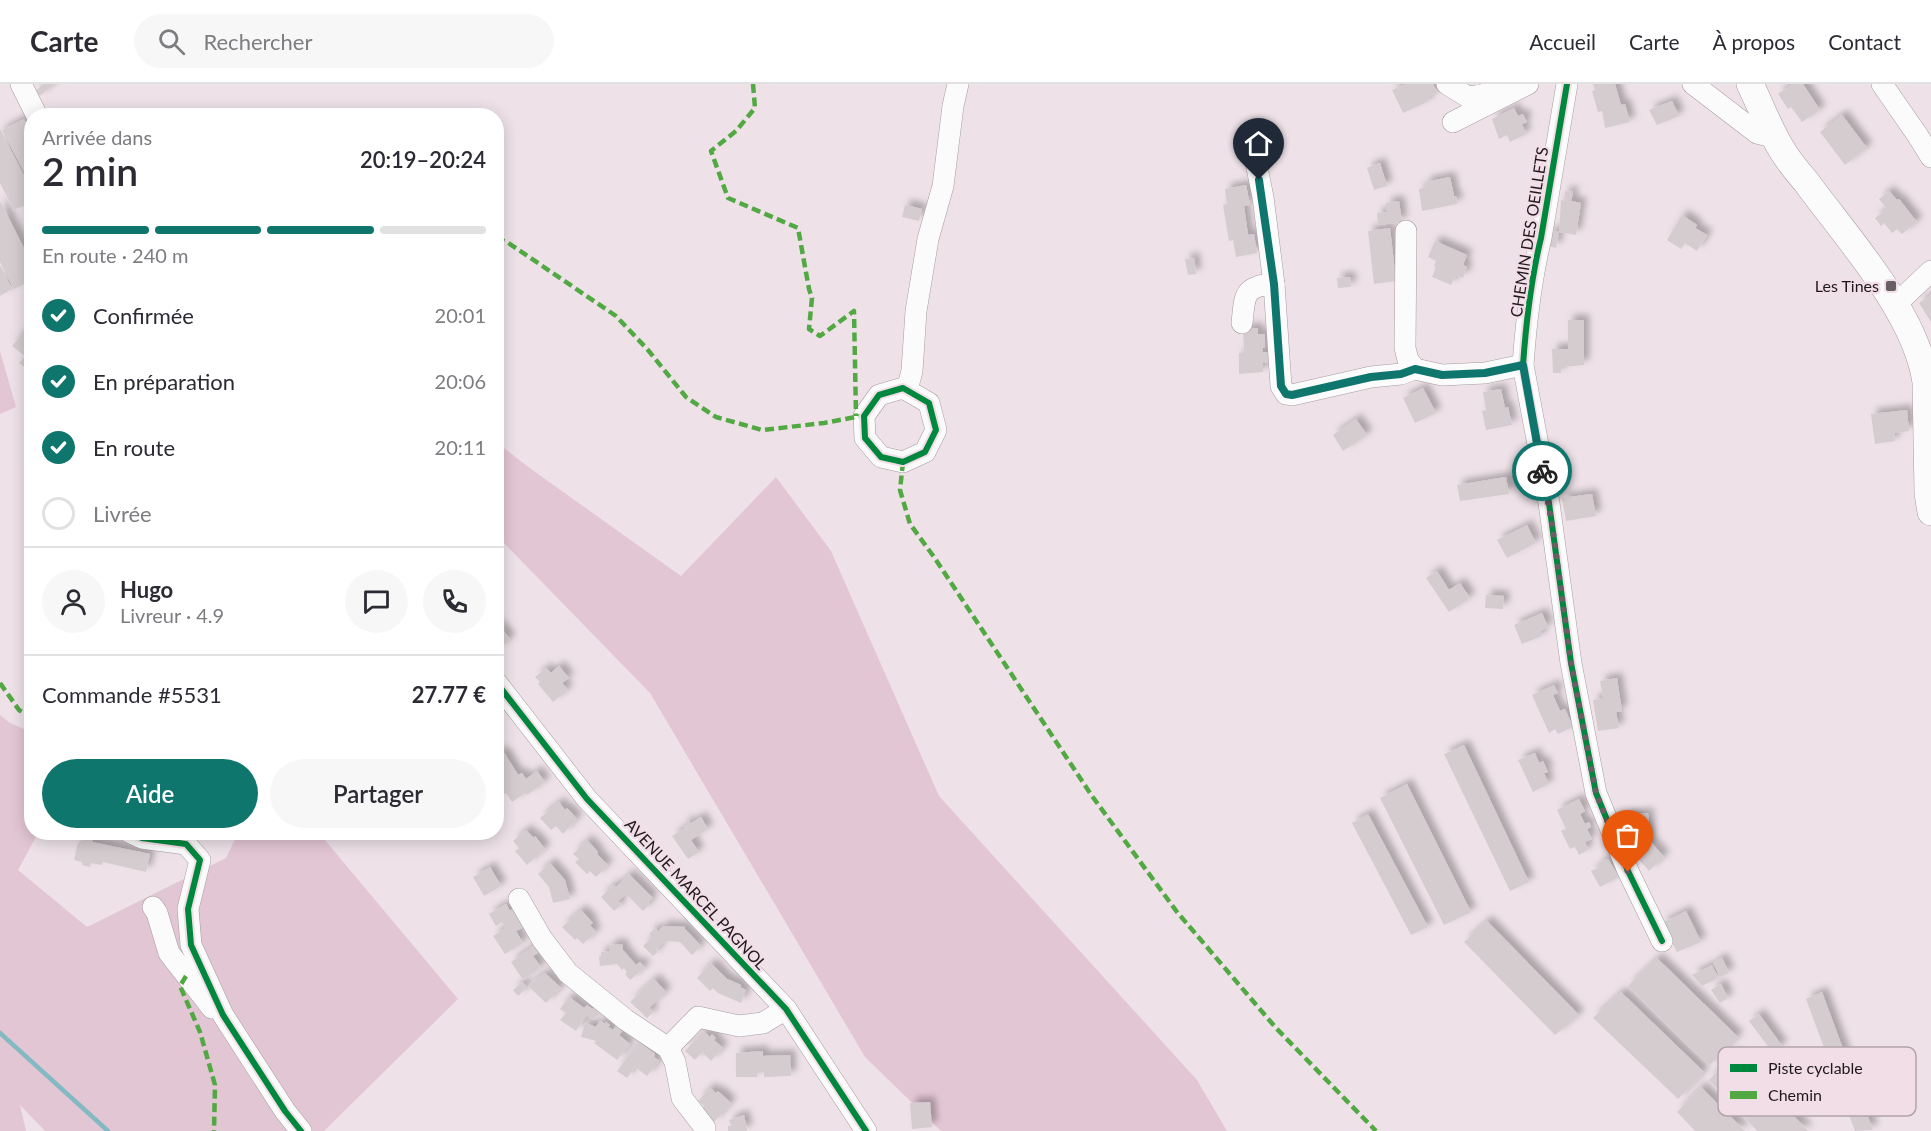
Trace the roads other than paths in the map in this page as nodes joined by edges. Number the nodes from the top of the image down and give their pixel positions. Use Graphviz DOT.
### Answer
graph roads {
  1 [pos="21,84"];
  2 [pos="958,84"];
  3 [pos="1447,84"];
  4 [pos="1503,84"];
  5 [pos="1527,84"];
  6 [pos="1568,84"];
  7 [pos="1693,84"];
  8 [pos="1750,84"];
  9 [pos="1882,84"];
  10 [pos="33,108"];
  11 [pos="1453,122"];
  12 [pos="1773,132"];
  13 [pos="1931,157"];
  14 [pos="1256,163"];
  15 [pos="1406,231"];
  16 [pos="1931,271"];
  17 [pos="1274,284"];
  18 [pos="1931,286"];
  19 [pos="1894,304"];
  20 [pos="1242,323"];
  21 [pos="1523,365"];
  22 [pos="1415,369"];
  23 [pos="907,390"];
  24 [pos="1931,512"];
  25 [pos="504,692"];
  26 [pos="157,840"];
  27 [pos="519,899"];
  28 [pos="153,907"];
  29 [pos="1662,941"];
  30 [pos="786,1009"];
  31 [pos="224,1015"];
  32 [pos="668,1047"];
  33 [pos="301,1131"];
  34 [pos="705,1131"];
  35 [pos="866,1131"];
  1 -- 10 [label="street"];
  2 -- 23 [label="street"];
  3 -- 4 [label="street"];
  5 -- 11 [label="street"];
  6 -- 21 [label="street, CHEMIN DES OEILLETS"];
  7 -- 12 [label="street"];
  8 -- 12 [label="main road"];
  9 -- 13 [label="street"];
  12 -- 19 [label="main road"];
  14 -- 17 [label="street"];
  15 -- 22 [label="street"];
  16 -- 19 [label="street"];
  17 -- 20 [label="street"];
  17 -- 22 [label="street"];
  18 -- 19 [label="street"];
  19 -- 24 [label="main road"];
  21 -- 22 [label="street"];
  21 -- 29 [label="street, CHEMIN DES OEILLETS"];
  25 -- 30 [label="street, AVENUE MARCEL PAGNOL"];
  26 -- 31 [label="street"];
  27 -- 32 [label="street"];
  28 -- 31 [label="street"];
  30 -- 32 [label="street"];
  30 -- 35 [label="street, AVENUE MARCEL PAGNOL"];
  31 -- 33 [label="street"];
  32 -- 34 [label="street"];
}
